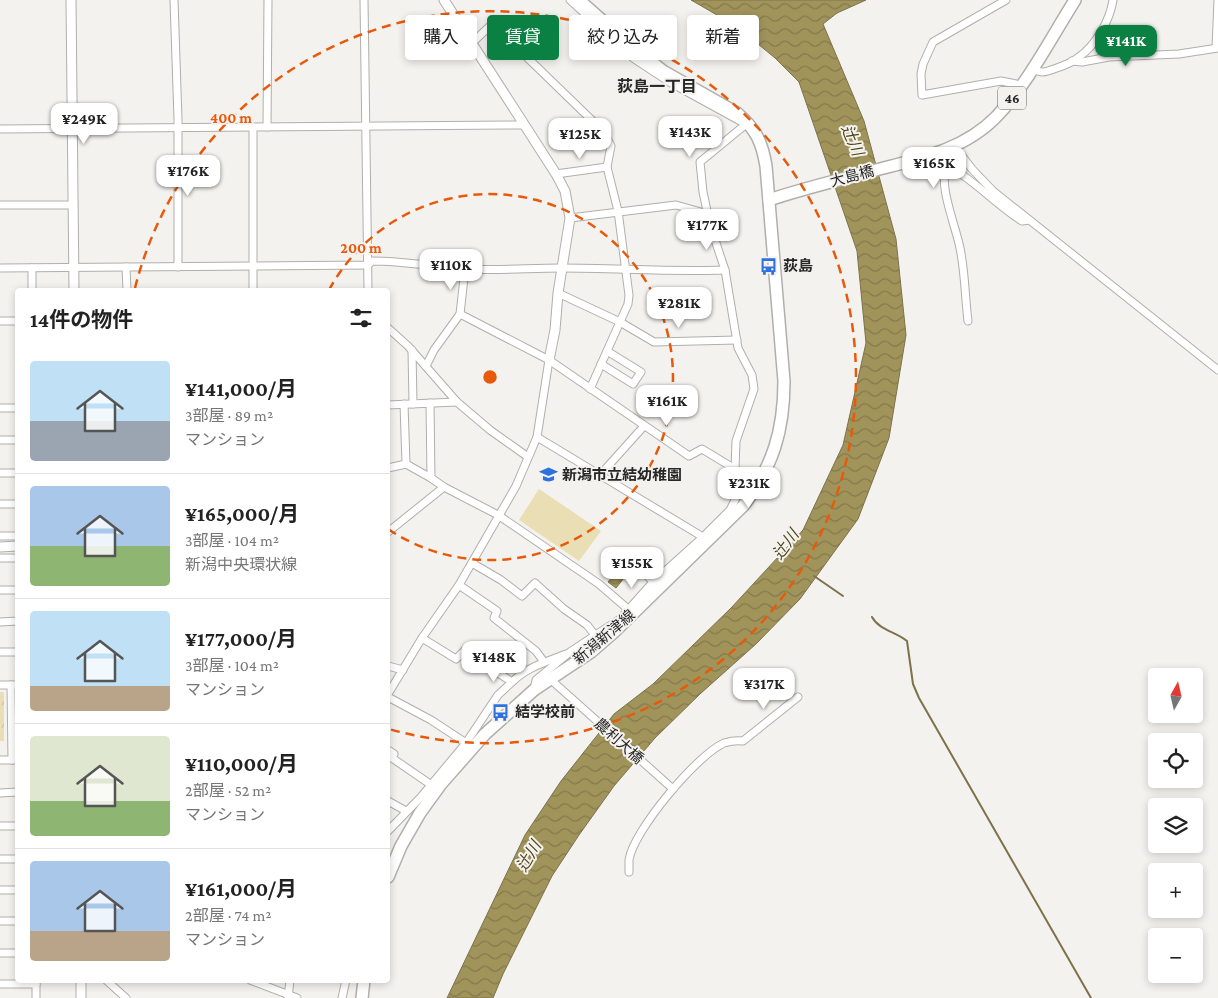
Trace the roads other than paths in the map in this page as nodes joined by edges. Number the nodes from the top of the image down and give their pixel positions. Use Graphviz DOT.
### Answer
graph roads {
  1 [pos="71,0"];
  2 [pos="174,0"];
  3 [pos="268,0"];
  4 [pos="364,0"];
  5 [pos="444,0"];
  6 [pos="570,0"];
  7 [pos="579,0"];
  8 [pos="1006,0"];
  9 [pos="1075,0"];
  10 [pos="1112,0"];
  11 [pos="1218,0"];
  12 [pos="454,15"];
  13 [pos="477,38"];
  14 [pos="1217,48"];
  15 [pos="477,51"];
  16 [pos="1072,61"];
  17 [pos="1032,68"];
  18 [pos="1020,89"];
  19 [pos="746,123"];
  20 [pos="523,125"];
  21 [pos="367,126"];
  22 [pos="253,127"];
  23 [pos="267,127"];
  24 [pos="178,128"];
  25 [pos="72,129"];
  26 [pos="0,130"];
  27 [pos="955,147"];
  28 [pos="607,167"];
  29 [pos="556,174"];
  30 [pos="769,200"];
  31 [pos="73,204"];
  32 [pos="0,205"];
  33 [pos="618,211"];
  34 [pos="708,214"];
  35 [pos="570,218"];
  36 [pos="1029,220"];
  37 [pos="368,265"];
  38 [pos="252,266"];
  39 [pos="126,267"];
  40 [pos="178,267"];
  41 [pos="0,268"];
  42 [pos="32,268"];
  43 [pos="74,268"];
  44 [pos="562,268"];
  45 [pos="465,269"];
  46 [pos="626,270"];
  47 [pos="725,270"];
  48 [pos="32,288"];
  49 [pos="74,288"];
  50 [pos="126,288"];
  51 [pos="253,288"];
  52 [pos="368,288"];
  53 [pos="558,293"];
  54 [pos="460,314"];
  55 [pos="0,321"];
  56 [pos="15,321"];
  57 [pos="968,321"];
  58 [pos="620,322"];
  59 [pos="390,330"];
  60 [pos="737,340"];
  61 [pos="412,350"];
  62 [pos="607,351"];
  63 [pos="549,360"];
  64 [pos="601,364"];
  65 [pos="426,366"];
  66 [pos="1218,370"];
  67 [pos="590,389"];
  68 [pos="457,402"];
  69 [pos="430,403"];
  70 [pos="390,404"];
  71 [pos="404,404"];
  72 [pos="413,404"];
  73 [pos="0,408"];
  74 [pos="15,408"];
  75 [pos="644,426"];
  76 [pos="537,437"];
  77 [pos="0,440"];
  78 [pos="15,440"];
  79 [pos="528,458"];
  80 [pos="406,464"];
  81 [pos="390,468"];
  82 [pos="735,469"];
  83 [pos="0,473"];
  84 [pos="15,473"];
  85 [pos="600,476"];
  86 [pos="431,478"];
  87 [pos="444,487"];
  88 [pos="755,490"];
  89 [pos="0,504"];
  90 [pos="15,504"];
  91 [pos="730,510"];
  92 [pos="498,515"];
  93 [pos="390,530"];
  94 [pos="0,536"];
  95 [pos="15,536"];
  96 [pos="703,538"];
  97 [pos="0,546"];
  98 [pos="15,546"];
  99 [pos="0,558"];
  100 [pos="15,558"];
  101 [pos="472,563"];
  102 [pos="642,570"];
  103 [pos="458,585"];
  104 [pos="655,586"];
  105 [pos="0,590"];
  106 [pos="15,590"];
  107 [pos="629,610"];
  108 [pos="620,619"];
  109 [pos="15,621"];
  110 [pos="0,622"];
  111 [pos="614,632"];
  112 [pos="595,635"];
  113 [pos="422,638"];
  114 [pos="0,652"];
  115 [pos="15,652"];
  116 [pos="570,652"];
  117 [pos="544,662"];
  118 [pos="558,664"];
  119 [pos="390,667"];
  120 [pos="402,670"];
  121 [pos="520,674"];
  122 [pos="550,680"];
  123 [pos="512,682"];
  124 [pos="0,685"];
  125 [pos="14,685"];
  126 [pos="534,690"];
  127 [pos="390,692"];
  128 [pos="390,697"];
  129 [pos="798,697"];
  130 [pos="466,743"];
  131 [pos="390,751"];
  132 [pos="0,760"];
  133 [pos="15,760"];
  134 [pos="430,784"];
  135 [pos="670,787"];
  136 [pos="15,792"];
  137 [pos="0,793"];
  138 [pos="390,802"];
  139 [pos="406,810"];
  140 [pos="0,826"];
  141 [pos="15,826"];
  142 [pos="390,829"];
  143 [pos="0,859"];
  144 [pos="15,859"];
  145 [pos="390,872"];
  146 [pos="629,872"];
  147 [pos="0,890"];
  148 [pos="15,890"];
  149 [pos="0,921"];
  150 [pos="15,921"];
  151 [pos="0,953"];
  152 [pos="15,953"];
  153 [pos="18,983"];
  154 [pos="36,983"];
  155 [pos="81,983"];
  156 [pos="109,983"];
  157 [pos="257,983"];
  158 [pos="290,983"];
  159 [pos="345,983"];
  160 [pos="364,983"];
  161 [pos="0,984"];
  162 [pos="288,996"];
  163 [pos="36,998"];
  164 [pos="81,998"];
  165 [pos="126,998"];
  166 [pos="296,998"];
  167 [pos="342,998"];
  168 [pos="362,998"];
  1 -- 25 [label="street"];
  2 -- 24 [label="street"];
  3 -- 23 [label="street"];
  4 -- 21 [label="street"];
  5 -- 12 [label="street"];
  6 -- 19 [label="street"];
  7 -- 19 [label="main road"];
  8 -- 18 [label="street"];
  9 -- 17 [label="main road, 46"];
  10 -- 16 [label="street"];
  11 -- 14 [label="street"];
  13 -- 28 [label="street"];
  14 -- 16 [label="street"];
  15 -- 20 [label="street"];
  16 -- 17 [label="street"];
  17 -- 18 [label="main road, 46"];
  18 -- 27 [label="main road, 46"];
  19 -- 30 [label="main road, 新潟新津線"];
  19 -- 34 [label="street"];
  20 -- 21 [label="street"];
  20 -- 29 [label="street"];
  21 -- 23 [label="street"];
  21 -- 37 [label="street"];
  22 -- 23 [label="street"];
  22 -- 24 [label="street"];
  22 -- 38 [label="street"];
  24 -- 25 [label="street"];
  24 -- 40 [label="street"];
  25 -- 26 [label="street"];
  25 -- 31 [label="street"];
  27 -- 30 [label="main road, 大島橋 / 46"];
  27 -- 36 [label="street"];
  28 -- 29 [label="street"];
  28 -- 33 [label="street"];
  29 -- 35 [label="street"];
  30 -- 88 [label="main road, 新潟新津線"];
  31 -- 32 [label="street"];
  31 -- 43 [label="street"];
  33 -- 34 [label="street"];
  33 -- 35 [label="street"];
  33 -- 46 [label="street"];
  34 -- 47 [label="street"];
  35 -- 44 [label="street"];
  36 -- 57 [label="street"];
  36 -- 66 [label="street"];
  37 -- 38 [label="street"];
  37 -- 45 [label="street"];
  37 -- 52 [label="street"];
  38 -- 40 [label="street"];
  38 -- 51 [label="street"];
  39 -- 40 [label="street"];
  39 -- 43 [label="street"];
  39 -- 50 [label="street"];
  41 -- 42 [label="street"];
  42 -- 43 [label="street"];
  42 -- 48 [label="street"];
  43 -- 49 [label="street"];
  44 -- 45 [label="street"];
  44 -- 46 [label="street"];
  44 -- 53 [label="street"];
  45 -- 54 [label="street"];
  46 -- 47 [label="street"];
  46 -- 58 [label="street"];
  47 -- 60 [label="street"];
  53 -- 58 [label="street"];
  53 -- 63 [label="street"];
  54 -- 63 [label="street"];
  54 -- 65 [label="street"];
  55 -- 56 [label="street"];
  58 -- 60 [label="street"];
  58 -- 62 [label="street"];
  59 -- 61 [label="street"];
  60 -- 82 [label="street"];
  61 -- 65 [label="street"];
  61 -- 72 [label="street"];
  62 -- 64 [label="street"];
  62 -- 64 [label="street"];
  63 -- 67 [label="street"];
  63 -- 76 [label="street"];
  64 -- 67 [label="street"];
  65 -- 68 [label="street"];
  67 -- 75 [label="street"];
  68 -- 69 [label="street"];
  68 -- 79 [label="street"];
  69 -- 72 [label="street"];
  69 -- 86 [label="street"];
  70 -- 71 [label="street"];
  71 -- 72 [label="street"];
  71 -- 80 [label="street"];
  73 -- 74 [label="street"];
  75 -- 82 [label="street"];
  75 -- 85 [label="street"];
  76 -- 79 [label="street"];
  76 -- 85 [label="street"];
  77 -- 78 [label="street"];
  79 -- 92 [label="street"];
  80 -- 81 [label="street"];
  80 -- 86 [label="street"];
  82 -- 88 [label="street"];
  82 -- 91 [label="street"];
  83 -- 84 [label="street"];
  85 -- 96 [label="street"];
  86 -- 87 [label="street"];
  87 -- 92 [label="street"];
  87 -- 93 [label="street"];
  88 -- 91 [label="street"];
  88 -- 104 [label="main road, 新潟新津線"];
  89 -- 90 [label="street"];
  91 -- 96 [label="street"];
  92 -- 101 [label="street"];
  92 -- 107 [label="street"];
  94 -- 95 [label="street"];
  96 -- 104 [label="street"];
  97 -- 98 [label="street"];
  99 -- 100 [label="street"];
  101 -- 103 [label="street"];
  101 -- 112 [label="street"];
  102 -- 104 [label="street"];
  103 -- 113 [label="street"];
  103 -- 117 [label="street"];
  104 -- 107 [label="street"];
  104 -- 111 [label="main road, 新潟新津線"];
  105 -- 106 [label="street"];
  107 -- 108 [label="street"];
  108 -- 111 [label="street"];
  108 -- 112 [label="street"];
  109 -- 110 [label="street"];
  111 -- 122 [label="main road, 新潟新津線"];
  112 -- 116 [label="street"];
  113 -- 120 [label="street"];
  113 -- 123 [label="street"];
  114 -- 115 [label="street"];
  116 -- 117 [label="street"];
  116 -- 118 [label="street"];
  117 -- 121 [label="street"];
  118 -- 121 [label="street"];
  118 -- 126 [label="street"];
  119 -- 120 [label="street"];
  120 -- 127 [label="street"];
  121 -- 123 [label="street"];
  122 -- 126 [label="main road, 新潟新津線"];
  122 -- 135 [label="street, 農利大橋"];
  123 -- 130 [label="street"];
  124 -- 125 [label="street"];
  125 -- 133 [label="street"];
  126 -- 145 [label="main road, 新潟新津線"];
  128 -- 130 [label="street"];
  129 -- 135 [label="street"];
  130 -- 134 [label="street"];
  131 -- 134 [label="street"];
  132 -- 133 [label="street"];
  134 -- 139 [label="street"];
  135 -- 146 [label="street"];
  136 -- 137 [label="street"];
  138 -- 139 [label="street"];
  139 -- 142 [label="street"];
  140 -- 141 [label="street"];
  143 -- 144 [label="street"];
  147 -- 148 [label="street"];
  149 -- 150 [label="street"];
  151 -- 152 [label="street"];
  153 -- 161 [label="street"];
  154 -- 163 [label="street"];
  155 -- 164 [label="street"];
  156 -- 165 [label="street"];
  157 -- 162 [label="street"];
  158 -- 162 [label="street"];
  159 -- 167 [label="street"];
  160 -- 168 [label="main road"];
  162 -- 166 [label="street"];
}
